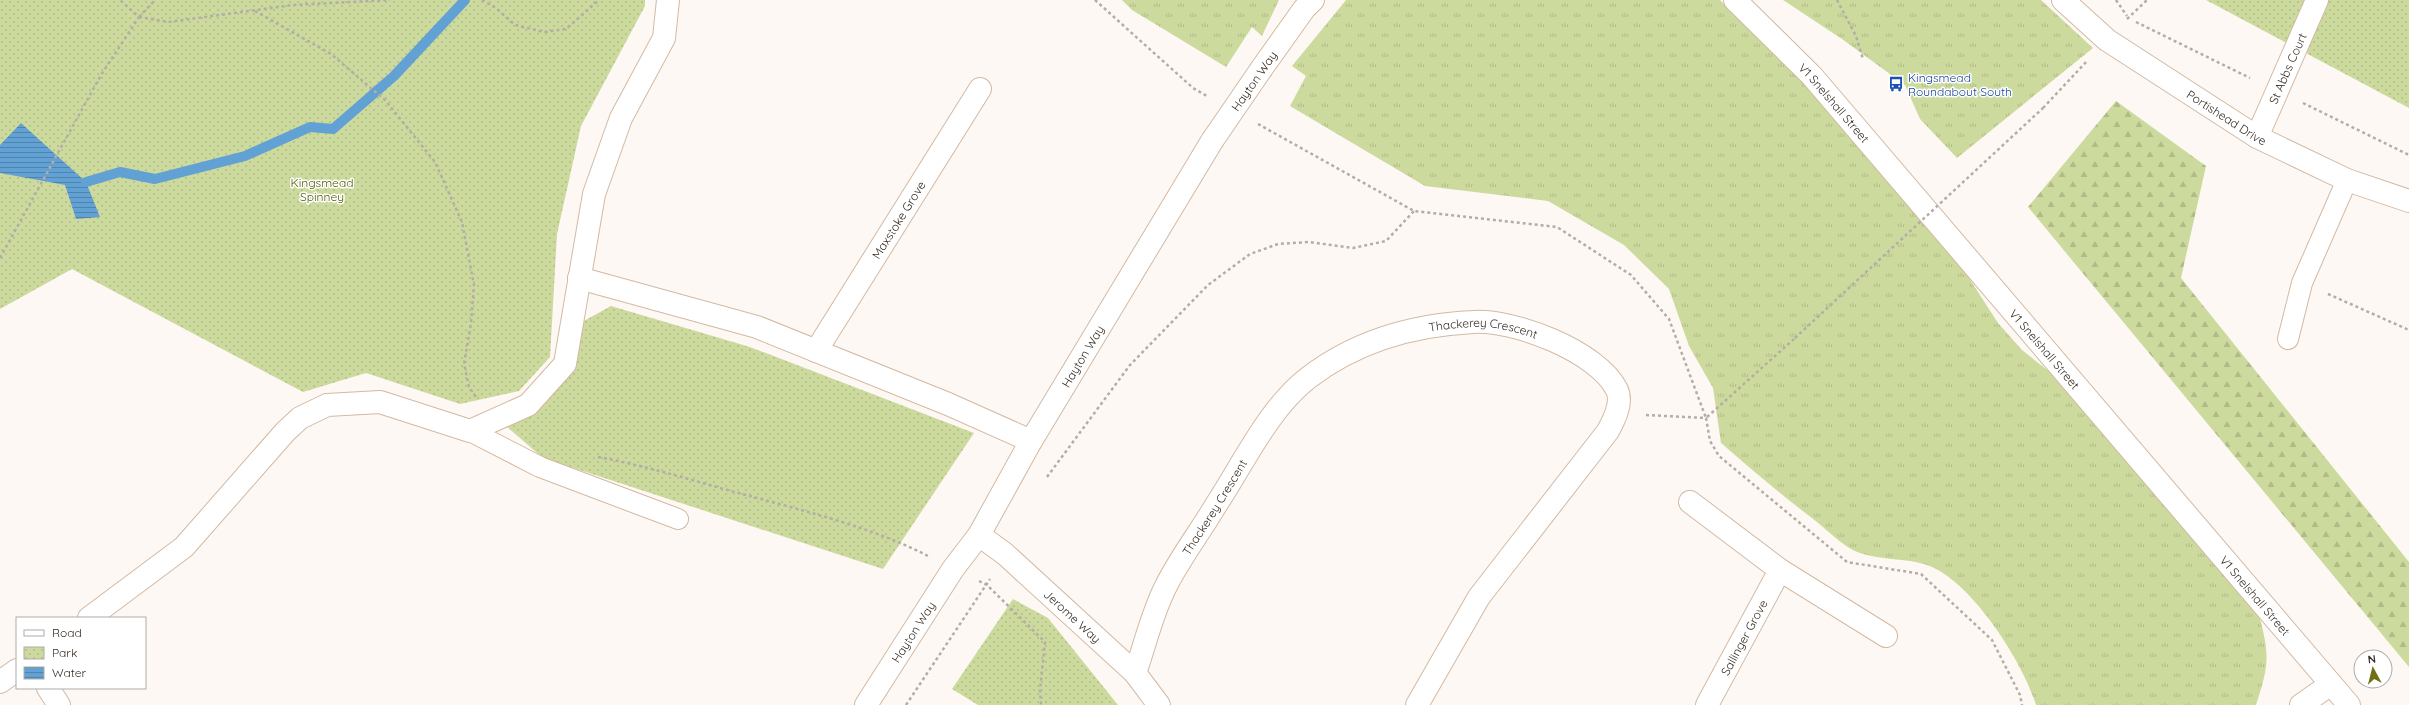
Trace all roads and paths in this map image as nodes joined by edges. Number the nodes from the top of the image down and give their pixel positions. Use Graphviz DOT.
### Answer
graph roads {
  1 [pos="120,0"];
  2 [pos="155,0"];
  3 [pos="390,0"];
  4 [pos="482,0"];
  5 [pos="599,0"];
  6 [pos="668,0"];
  7 [pos="1095,0"];
  8 [pos="1734,0"];
  9 [pos="1837,0"];
  10 [pos="2063,0"];
  11 [pos="2147,0"];
  12 [pos="2317,0"];
  13 [pos="1307,3"];
  14 [pos="139,17"];
  15 [pos="2128,18"];
  16 [pos="1863,59"];
  17 [pos="980,89"];
  18 [pos="1213,99"];
  19 [pos="2043,108"];
  20 [pos="1255,122"];
  21 [pos="2257,137"];
  22 [pos="2347,180"];
  23 [pos="2409,201"];
  24 [pos="1414,210"];
  25 [pos="0,258"];
  26 [pos="579,278"];
  27 [pos="2302,283"];
  28 [pos="2409,330"];
  29 [pos="2288,339"];
  30 [pos="816,351"];
  31 [pos="1618,413"];
  32 [pos="1706,418"];
  33 [pos="470,431"];
  34 [pos="1031,441"];
  35 [pos="1045,479"];
  36 [pos="1690,502"];
  37 [pos="678,519"];
  38 [pos="979,535"];
  39 [pos="1005,554"];
  40 [pos="1780,570"];
  41 [pos="987,585"];
  42 [pos="90,617"];
  43 [pos="1886,636"];
  44 [pos="16,671"];
  45 [pos="1135,673"];
  46 [pos="0,682"];
  47 [pos="2331,684"];
  48 [pos="49,689"];
  49 [pos="58,705"];
  50 [pos="866,705"];
  51 [pos="906,705"];
  52 [pos="1041,705"];
  53 [pos="1159,705"];
  54 [pos="1417,705"];
  55 [pos="1707,705"];
  56 [pos="2022,705"];
  57 [pos="2301,705"];
  58 [pos="2348,705"];
  1 -- 14 [label="path"];
  2 -- 14 [label="path"];
  3 -- 14 [label="path"];
  4 -- 5 [label="path"];
  6 -- 26 [label="street"];
  7 -- 18 [label="path"];
  8 -- 47 [label="street, V1 Snelshall Street"];
  9 -- 16 [label="path"];
  10 -- 21 [label="street, Portishead Drive"];
  11 -- 15 [label="path"];
  12 -- 21 [label="street, St Abbs Court"];
  13 -- 34 [label="street, Hayton Way, bridge"];
  14 -- 25 [label="path"];
  17 -- 30 [label="street, Maxstoke Grove"];
  19 -- 32 [label="path, bridge"];
  20 -- 24 [label="path"];
  21 -- 22 [label="street, Portishead Drive"];
  22 -- 23 [label="street, Portishead Drive"];
  22 -- 27 [label="lane"];
  24 -- 32 [label="path"];
  24 -- 35 [label="path"];
  26 -- 30 [label="street"];
  26 -- 33 [label="street"];
  27 -- 28 [label="path"];
  27 -- 29 [label="lane"];
  30 -- 34 [label="street"];
  31 -- 32 [label="path"];
  31 -- 45 [label="street, Thackerey Crescent"];
  31 -- 54 [label="street, Thackerey Crescent"];
  32 -- 56 [label="path"];
  33 -- 37 [label="lane"];
  33 -- 42 [label="street"];
  34 -- 38 [label="street, Hayton Way"];
  36 -- 40 [label="street"];
  38 -- 39 [label="street, Jerome Way"];
  38 -- 50 [label="street, Hayton Way"];
  39 -- 41 [label="path"];
  39 -- 45 [label="street, Jerome Way"];
  40 -- 43 [label="street"];
  40 -- 55 [label="street, Sallinger Grove"];
  41 -- 51 [label="path"];
  41 -- 52 [label="path"];
  44 -- 46 [label="street"];
  45 -- 53 [label="street, Jerome Way"];
  47 -- 57 [label="street"];
  47 -- 58 [label="street, V1 Snelshall Street"];
  48 -- 49 [label="street"];
}
